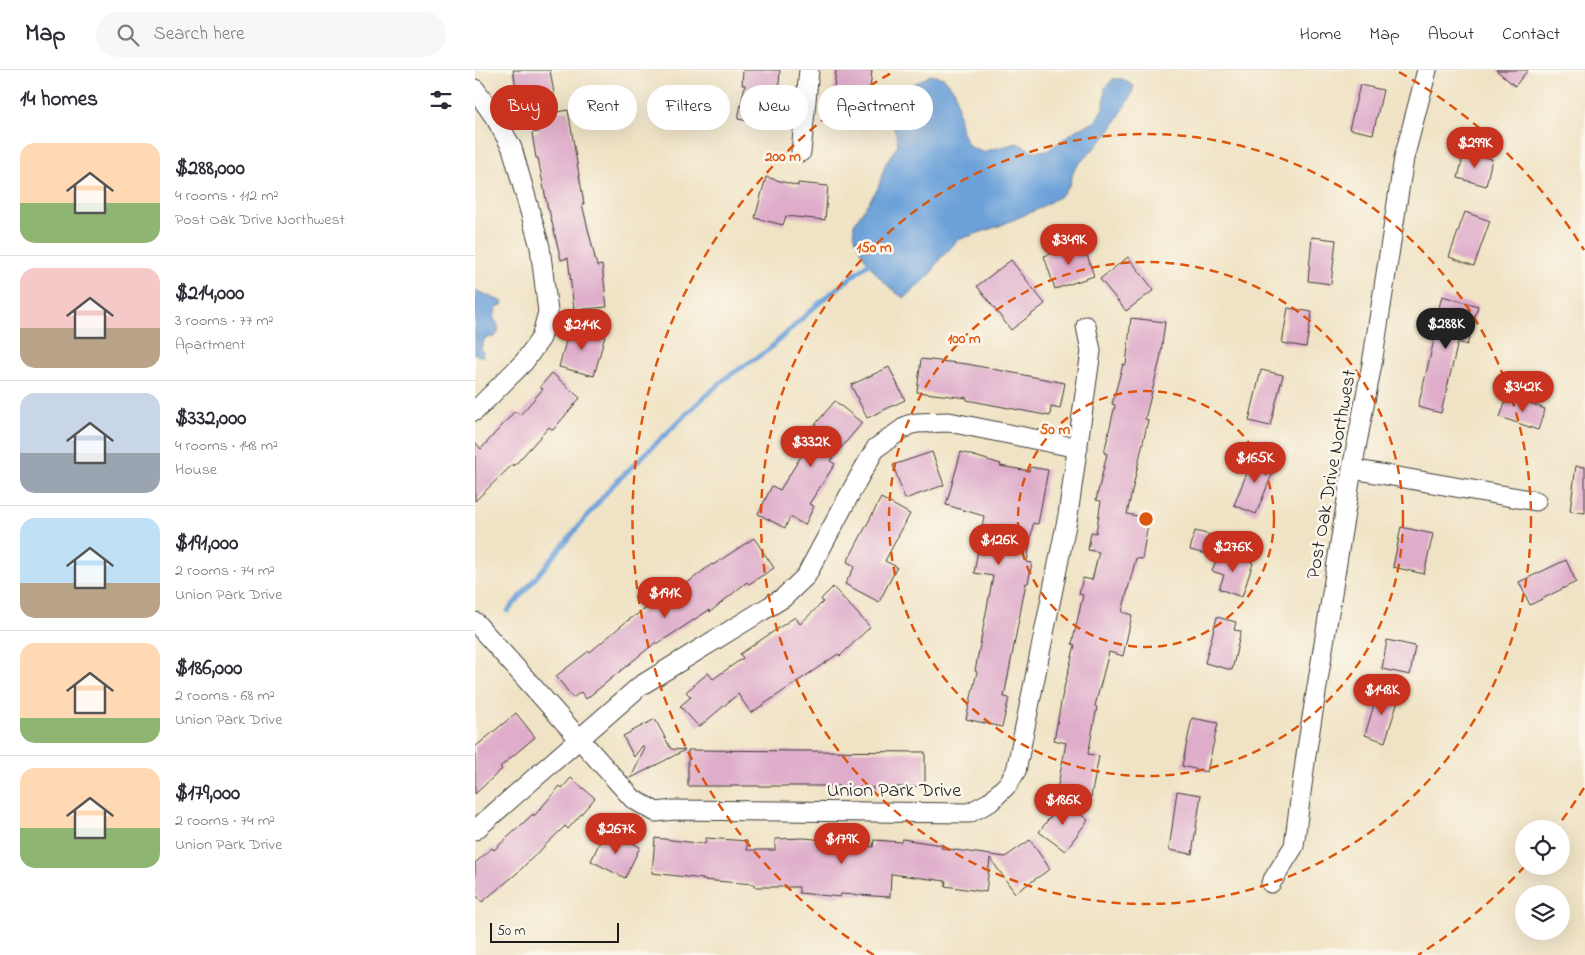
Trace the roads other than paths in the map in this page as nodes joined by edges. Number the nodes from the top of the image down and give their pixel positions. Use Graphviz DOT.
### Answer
graph roads {
  1 [pos="809,70"];
  2 [pos="1427,70"];
  3 [pos="475,89"];
  4 [pos="801,152"];
  5 [pos="1086,326"];
  6 [pos="475,412"];
  7 [pos="1078,448"];
  8 [pos="1352,469"];
  9 [pos="1536,501"];
  10 [pos="475,622"];
  11 [pos="579,738"];
  12 [pos="475,830"];
  13 [pos="1271,883"];
  1 -- 4 [label="street"];
  2 -- 8 [label="street, Post Oak Drive Northwest"];
  3 -- 6 [label="street"];
  5 -- 7 [label="street, Union Park Drive"];
  7 -- 11 [label="street"];
  7 -- 11 [label="street, Union Park Drive"];
  8 -- 9 [label="street"];
  8 -- 13 [label="street, Post Oak Drive Northwest"];
  10 -- 11 [label="street, Union Park Drive"];
  11 -- 12 [label="street"];
}
